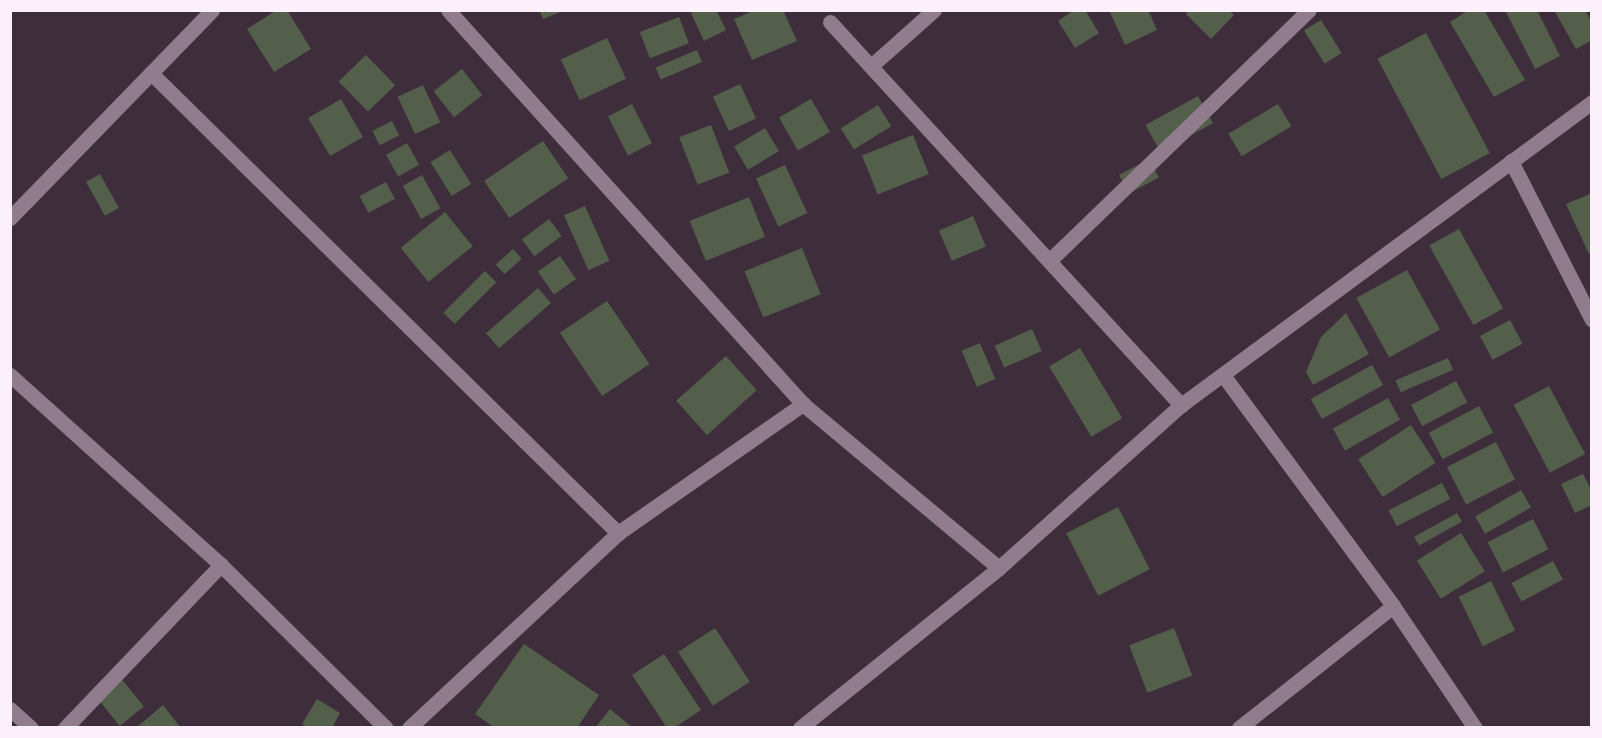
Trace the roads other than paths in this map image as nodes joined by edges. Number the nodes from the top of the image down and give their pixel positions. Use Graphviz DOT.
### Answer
graph roads {
  1 [pos="212,10"];
  2 [pos="448,10"];
  3 [pos="934,10"];
  4 [pos="1309,10"];
  5 [pos="830,22"];
  6 [pos="871,66"];
  7 [pos="151,73"];
  8 [pos="1592,102"];
  9 [pos="1511,161"];
  10 [pos="10,218"];
  11 [pos="1049,261"];
  12 [pos="1592,320"];
  13 [pos="10,375"];
  14 [pos="1223,375"];
  15 [pos="803,404"];
  16 [pos="1181,405"];
  17 [pos="618,533"];
  18 [pos="221,565"];
  19 [pos="999,567"];
  20 [pos="1393,606"];
  21 [pos="10,709"];
  22 [pos="31,728"];
  23 [pos="65,728"];
  24 [pos="386,728"];
  25 [pos="409,728"];
  26 [pos="800,728"];
  27 [pos="1239,728"];
  28 [pos="1475,728"];
  1 -- 7 [label="street"];
  2 -- 15 [label="street"];
  3 -- 6 [label="street"];
  4 -- 11 [label="street"];
  5 -- 6 [label="street"];
  6 -- 11 [label="street"];
  7 -- 10 [label="street"];
  7 -- 17 [label="street"];
  8 -- 9 [label="street"];
  9 -- 12 [label="street"];
  9 -- 14 [label="street"];
  11 -- 16 [label="street"];
  13 -- 18 [label="street"];
  14 -- 16 [label="street"];
  14 -- 20 [label="street"];
  15 -- 17 [label="street"];
  15 -- 19 [label="street"];
  16 -- 19 [label="street"];
  17 -- 25 [label="street"];
  18 -- 23 [label="street"];
  18 -- 24 [label="street"];
  19 -- 26 [label="street"];
  20 -- 27 [label="street"];
  20 -- 28 [label="street"];
  21 -- 22 [label="street"];
}
